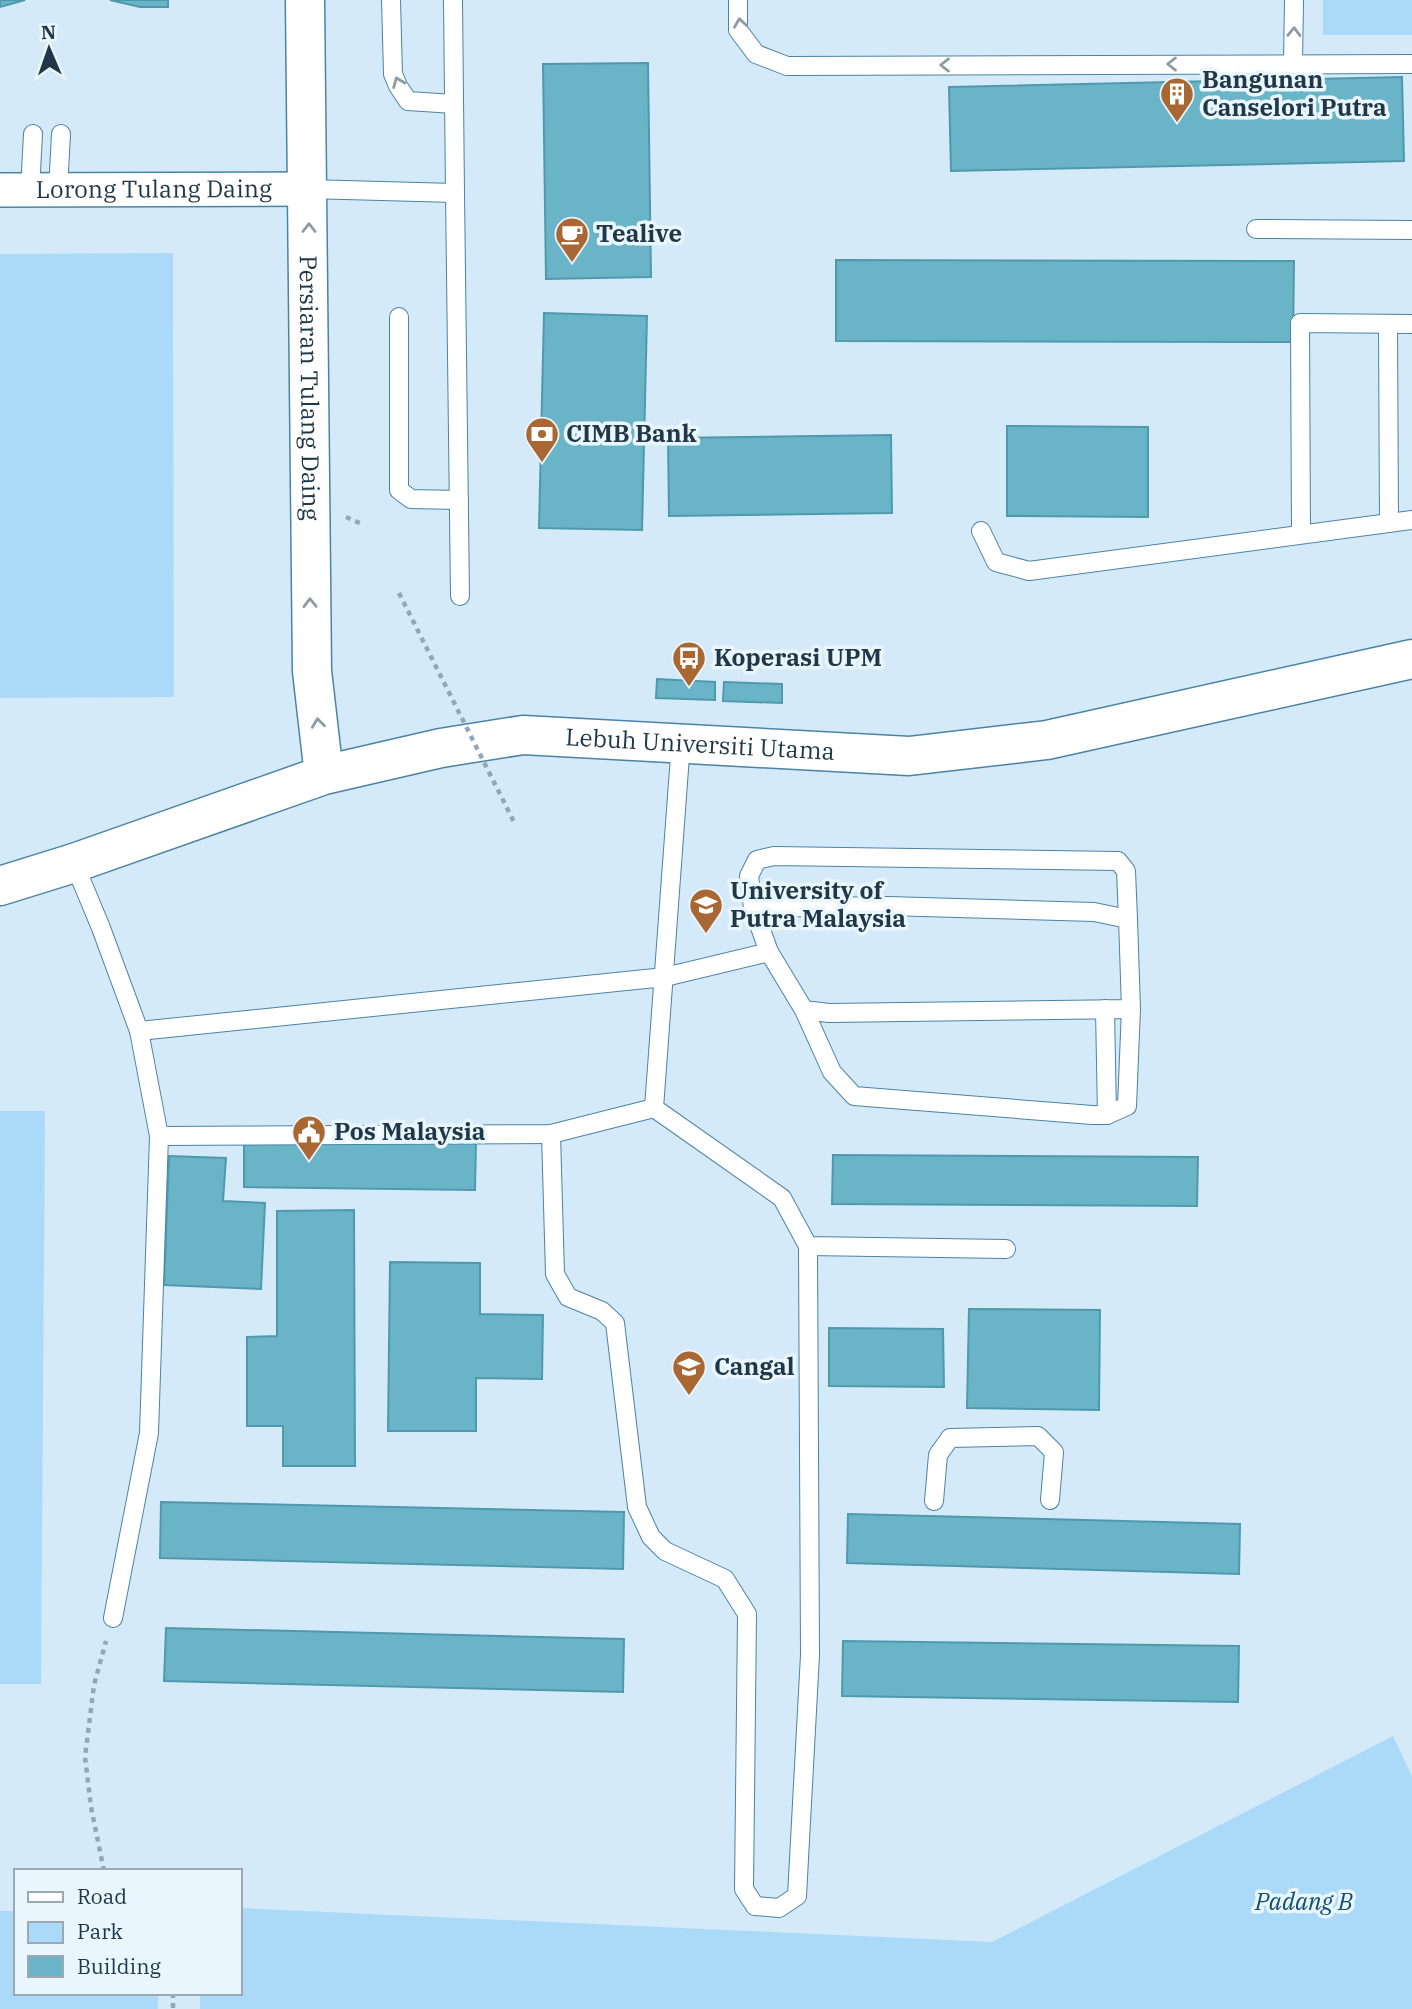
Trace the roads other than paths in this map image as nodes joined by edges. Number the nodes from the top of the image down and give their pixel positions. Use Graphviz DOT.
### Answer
graph roads {
  1 [pos="305,0"];
  2 [pos="391,0"];
  3 [pos="453,0"];
  4 [pos="738,0"];
  5 [pos="1294,0"];
  6 [pos="1293,63"];
  7 [pos="1412,64"];
  8 [pos="454,104"];
  9 [pos="33,134"];
  10 [pos="61,134"];
  11 [pos="308,188"];
  12 [pos="29,190"];
  13 [pos="455,193"];
  14 [pos="1256,229"];
  15 [pos="1412,230"];
  16 [pos="399,317"];
  17 [pos="1388,324"];
  18 [pos="1412,324"];
  19 [pos="459,500"];
  20 [pos="1412,520"];
  21 [pos="1389,523"];
  22 [pos="981,531"];
  23 [pos="1301,534"];
  24 [pos="460,596"];
  25 [pos="1412,659"];
  26 [pos="681,742"];
  27 [pos="324,775"];
  28 [pos="74,863"];
  29 [pos="0,886"];
  30 [pos="753,908"];
  31 [pos="1128,919"];
  32 [pos="769,952"];
  33 [pos="665,977"];
  34 [pos="1105,1009"];
  35 [pos="1131,1009"];
  36 [pos="804,1010"];
  37 [pos="139,1031"];
  38 [pos="654,1108"];
  39 [pos="1107,1115"];
  40 [pos="551,1134"];
  41 [pos="159,1136"];
  42 [pos="808,1246"];
  43 [pos="1006,1249"];
  44 [pos="1050,1500"];
  45 [pos="933,1501"];
  46 [pos="113,1618"];
  1 -- 11 [label="street, Persiaran Tulang Daing"];
  8 -- 2 [label="lane, one-way"];
  3 -- 8 [label="lane"];
  6 -- 4 [label="lane, one-way"];
  6 -- 5 [label="lane, one-way"];
  6 -- 7 [label="lane"];
  8 -- 13 [label="lane"];
  9 -- 12 [label="lane"];
  10 -- 12 [label="lane"];
  11 -- 12 [label="street, Lorong Tulang Daing"];
  11 -- 13 [label="lane"];
  27 -- 11 [label="street, Persiaran Tulang Daing, one-way"];
  13 -- 19 [label="lane"];
  14 -- 15 [label="lane"];
  16 -- 19 [label="lane"];
  17 -- 18 [label="lane"];
  17 -- 21 [label="lane"];
  17 -- 23 [label="lane"];
  19 -- 24 [label="lane"];
  20 -- 21 [label="lane"];
  21 -- 23 [label="lane"];
  22 -- 23 [label="lane"];
  25 -- 26 [label="street, Lebuh Universiti Utama"];
  26 -- 27 [label="street, Lebuh Universiti Utama"];
  26 -- 33 [label="lane"];
  27 -- 28 [label="street, Lebuh Universiti Utama"];
  28 -- 29 [label="street, Lebuh Universiti Utama"];
  28 -- 37 [label="lane"];
  30 -- 31 [label="lane"];
  30 -- 31 [label="lane"];
  30 -- 32 [label="lane"];
  31 -- 35 [label="lane"];
  32 -- 33 [label="lane"];
  32 -- 36 [label="lane"];
  33 -- 37 [label="lane"];
  33 -- 38 [label="lane"];
  34 -- 35 [label="lane"];
  34 -- 36 [label="lane"];
  34 -- 39 [label="lane"];
  35 -- 39 [label="lane"];
  36 -- 39 [label="lane"];
  37 -- 41 [label="lane"];
  38 -- 40 [label="lane"];
  38 -- 42 [label="lane"];
  40 -- 41 [label="lane"];
  40 -- 42 [label="lane"];
  41 -- 46 [label="lane"];
  42 -- 43 [label="lane"];
  44 -- 45 [label="lane"];
}
